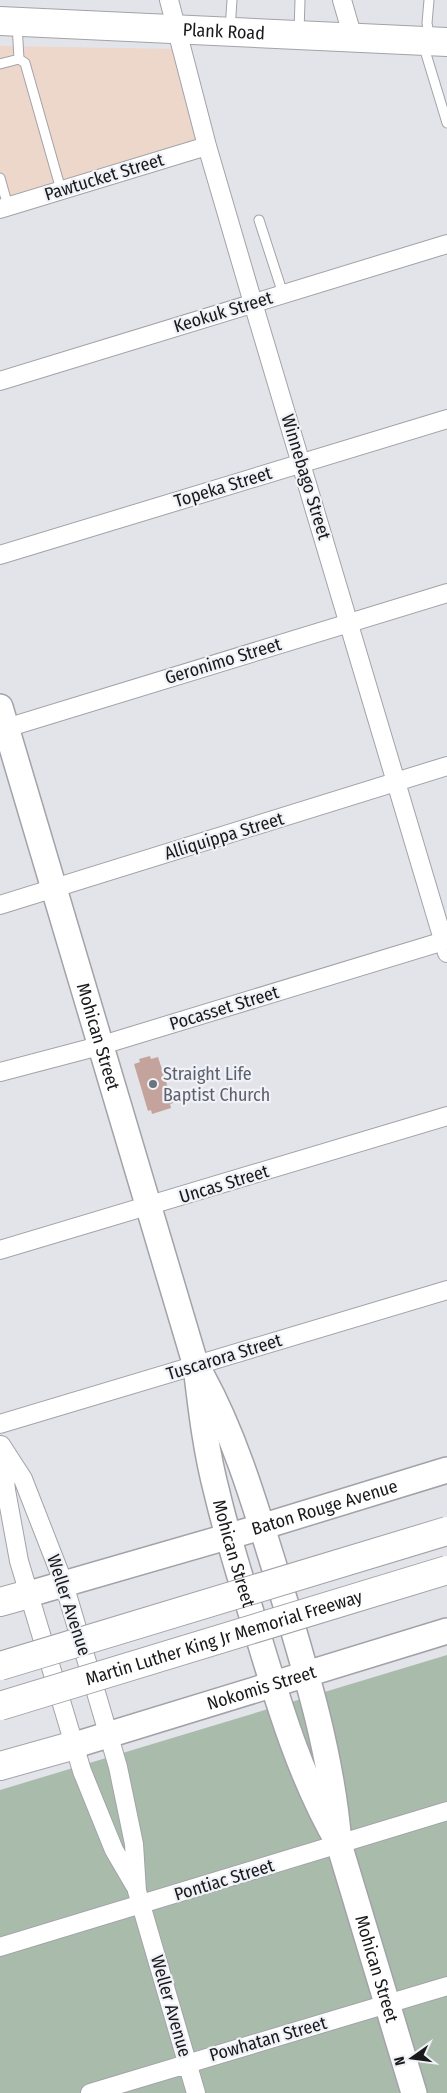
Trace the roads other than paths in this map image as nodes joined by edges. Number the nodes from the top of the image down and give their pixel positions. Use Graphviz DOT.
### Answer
graph roads {
  1 [pos="169,0"];
  2 [pos="232,0"];
  3 [pos="300,0"];
  4 [pos="342,0"];
  5 [pos="429,0"];
  6 [pos="8,21"];
  7 [pos="176,31"];
  8 [pos="230,33"];
  9 [pos="299,36"];
  10 [pos="353,38"];
  11 [pos="433,42"];
  12 [pos="19,59"];
  13 [pos="0,64"];
  14 [pos="447,123"];
  15 [pos="208,146"];
  16 [pos="0,178"];
  17 [pos="61,190"];
  18 [pos="4,208"];
  19 [pos="260,220"];
  20 [pos="447,244"];
  21 [pos="283,294"];
  22 [pos="253,303"];
  23 [pos="0,381"];
  24 [pos="447,419"];
  25 [pos="302,463"];
  26 [pos="0,555"];
  27 [pos="447,593"];
  28 [pos="349,622"];
  29 [pos="2,722"];
  30 [pos="447,766"];
  31 [pos="396,782"];
  32 [pos="54,889"];
  33 [pos="0,905"];
  34 [pos="446,945"];
  35 [pos="100,1046"];
  36 [pos="0,1072"];
  37 [pos="447,1116"];
  38 [pos="148,1207"];
  39 [pos="0,1250"];
  40 [pos="447,1290"];
  41 [pos="196,1366"];
  42 [pos="0,1424"];
  43 [pos="0,1443"];
  44 [pos="447,1470"];
  45 [pos="261,1527"];
  46 [pos="447,1531"];
  47 [pos="229,1536"];
  48 [pos="447,1570"];
  49 [pos="64,1584"];
  50 [pos="29,1594"];
  51 [pos="0,1602"];
  52 [pos="447,1631"];
  53 [pos="0,1666"];
  54 [pos="307,1673"];
  55 [pos="273,1684"];
  56 [pos="0,1706"];
  57 [pos="108,1734"];
  58 [pos="75,1745"];
  59 [pos="0,1766"];
  60 [pos="447,1811"];
  61 [pos="340,1844"];
  62 [pos="139,1898"];
  63 [pos="0,1947"];
  64 [pos="447,1986"];
  65 [pos="387,2004"];
  66 [pos="187,2063"];
  67 [pos="90,2093"];
  68 [pos="196,2093"];
  69 [pos="414,2093"];
  1 -- 7 [label="street, Winnebago Street"];
  2 -- 8 [label="lane"];
  3 -- 9 [label="lane"];
  4 -- 10 [label="street"];
  5 -- 11 [label="lane"];
  6 -- 7 [label="main road, Plank Road"];
  6 -- 12 [label="lane"];
  7 -- 8 [label="main road, Plank Road"];
  7 -- 15 [label="street, Winnebago Street"];
  8 -- 9 [label="main road, Plank Road"];
  9 -- 10 [label="main road, Plank Road"];
  10 -- 11 [label="main road, Plank Road"];
  11 -- 14 [label="lane"];
  12 -- 13 [label="lane"];
  12 -- 17 [label="lane"];
  15 -- 17 [label="street, Pawtucket Street"];
  15 -- 22 [label="street, Winnebago Street"];
  16 -- 18 [label="lane"];
  17 -- 18 [label="street, Pawtucket Street"];
  19 -- 21 [label="lane"];
  20 -- 21 [label="street, Keokuk Street"];
  21 -- 22 [label="street, Keokuk Street"];
  22 -- 23 [label="street, Keokuk Street"];
  22 -- 25 [label="street, Winnebago Street"];
  24 -- 25 [label="street, Topeka Street"];
  25 -- 26 [label="street, Topeka Street"];
  25 -- 28 [label="street, Winnebago Street"];
  27 -- 28 [label="street, Geronimo Street"];
  28 -- 29 [label="street, Geronimo Street"];
  28 -- 31 [label="street, Winnebago Street"];
  29 -- 32 [label="street, Mohican Street"];
  30 -- 31 [label="street, Alliquippa Street"];
  31 -- 32 [label="street, Alliquippa Street"];
  31 -- 34 [label="street, Winnebago Street"];
  32 -- 33 [label="street, Alliquippa Street"];
  32 -- 35 [label="street, Mohican Street"];
  34 -- 35 [label="street, Pocasset Street"];
  35 -- 36 [label="street, Pocasset Street"];
  35 -- 38 [label="street, Mohican Street"];
  37 -- 38 [label="street, Uncas Street"];
  38 -- 39 [label="street, Uncas Street"];
  38 -- 41 [label="street, Mohican Street"];
  40 -- 41 [label="street, Tuscarora Street"];
  41 -- 42 [label="street, Tuscarora Street"];
  41 -- 45 [label="street, Mohican Street"];
  41 -- 47 [label="street, Mohican Street"];
  43 -- 49 [label="street, Weller Avenue"];
  43 -- 50 [label="street, Weller Avenue"];
  44 -- 45 [label="street, Baton Rouge Avenue"];
  45 -- 47 [label="street, Baton Rouge Avenue"];
  45 -- 54 [label="street, Mohican Street"];
  46 -- 53 [label="main road, Martin Luther King Jr Memorial Freeway, bridge"];
  47 -- 49 [label="street, Baton Rouge Avenue"];
  47 -- 55 [label="street, Mohican Street"];
  48 -- 56 [label="main road, Martin Luther King Jr Memorial Freeway, bridge"];
  49 -- 50 [label="street, Baton Rouge Avenue"];
  49 -- 57 [label="street, Weller Avenue"];
  50 -- 51 [label="main road"];
  50 -- 58 [label="street, Weller Avenue"];
  52 -- 54 [label="street, Nokomis Street"];
  54 -- 55 [label="street, Nokomis Street"];
  54 -- 61 [label="street, Mohican Street"];
  55 -- 57 [label="street, Nokomis Street"];
  55 -- 61 [label="street, Mohican Street"];
  57 -- 58 [label="street, Nokomis Street"];
  57 -- 62 [label="street, Weller Avenue"];
  58 -- 59 [label="main road"];
  58 -- 62 [label="street, Weller Avenue"];
  60 -- 61 [label="street, Pontiac Street"];
  61 -- 62 [label="street, Pontiac Street"];
  61 -- 65 [label="street, Mohican Street"];
  62 -- 63 [label="street, Pontiac Street"];
  62 -- 66 [label="street, Weller Avenue"];
  64 -- 65 [label="street, Powhatan Street"];
  65 -- 66 [label="street, Powhatan Street"];
  65 -- 69 [label="street, Mohican Street"];
  66 -- 67 [label="street, Powhatan Street"];
  66 -- 68 [label="street, Weller Avenue"];
}
